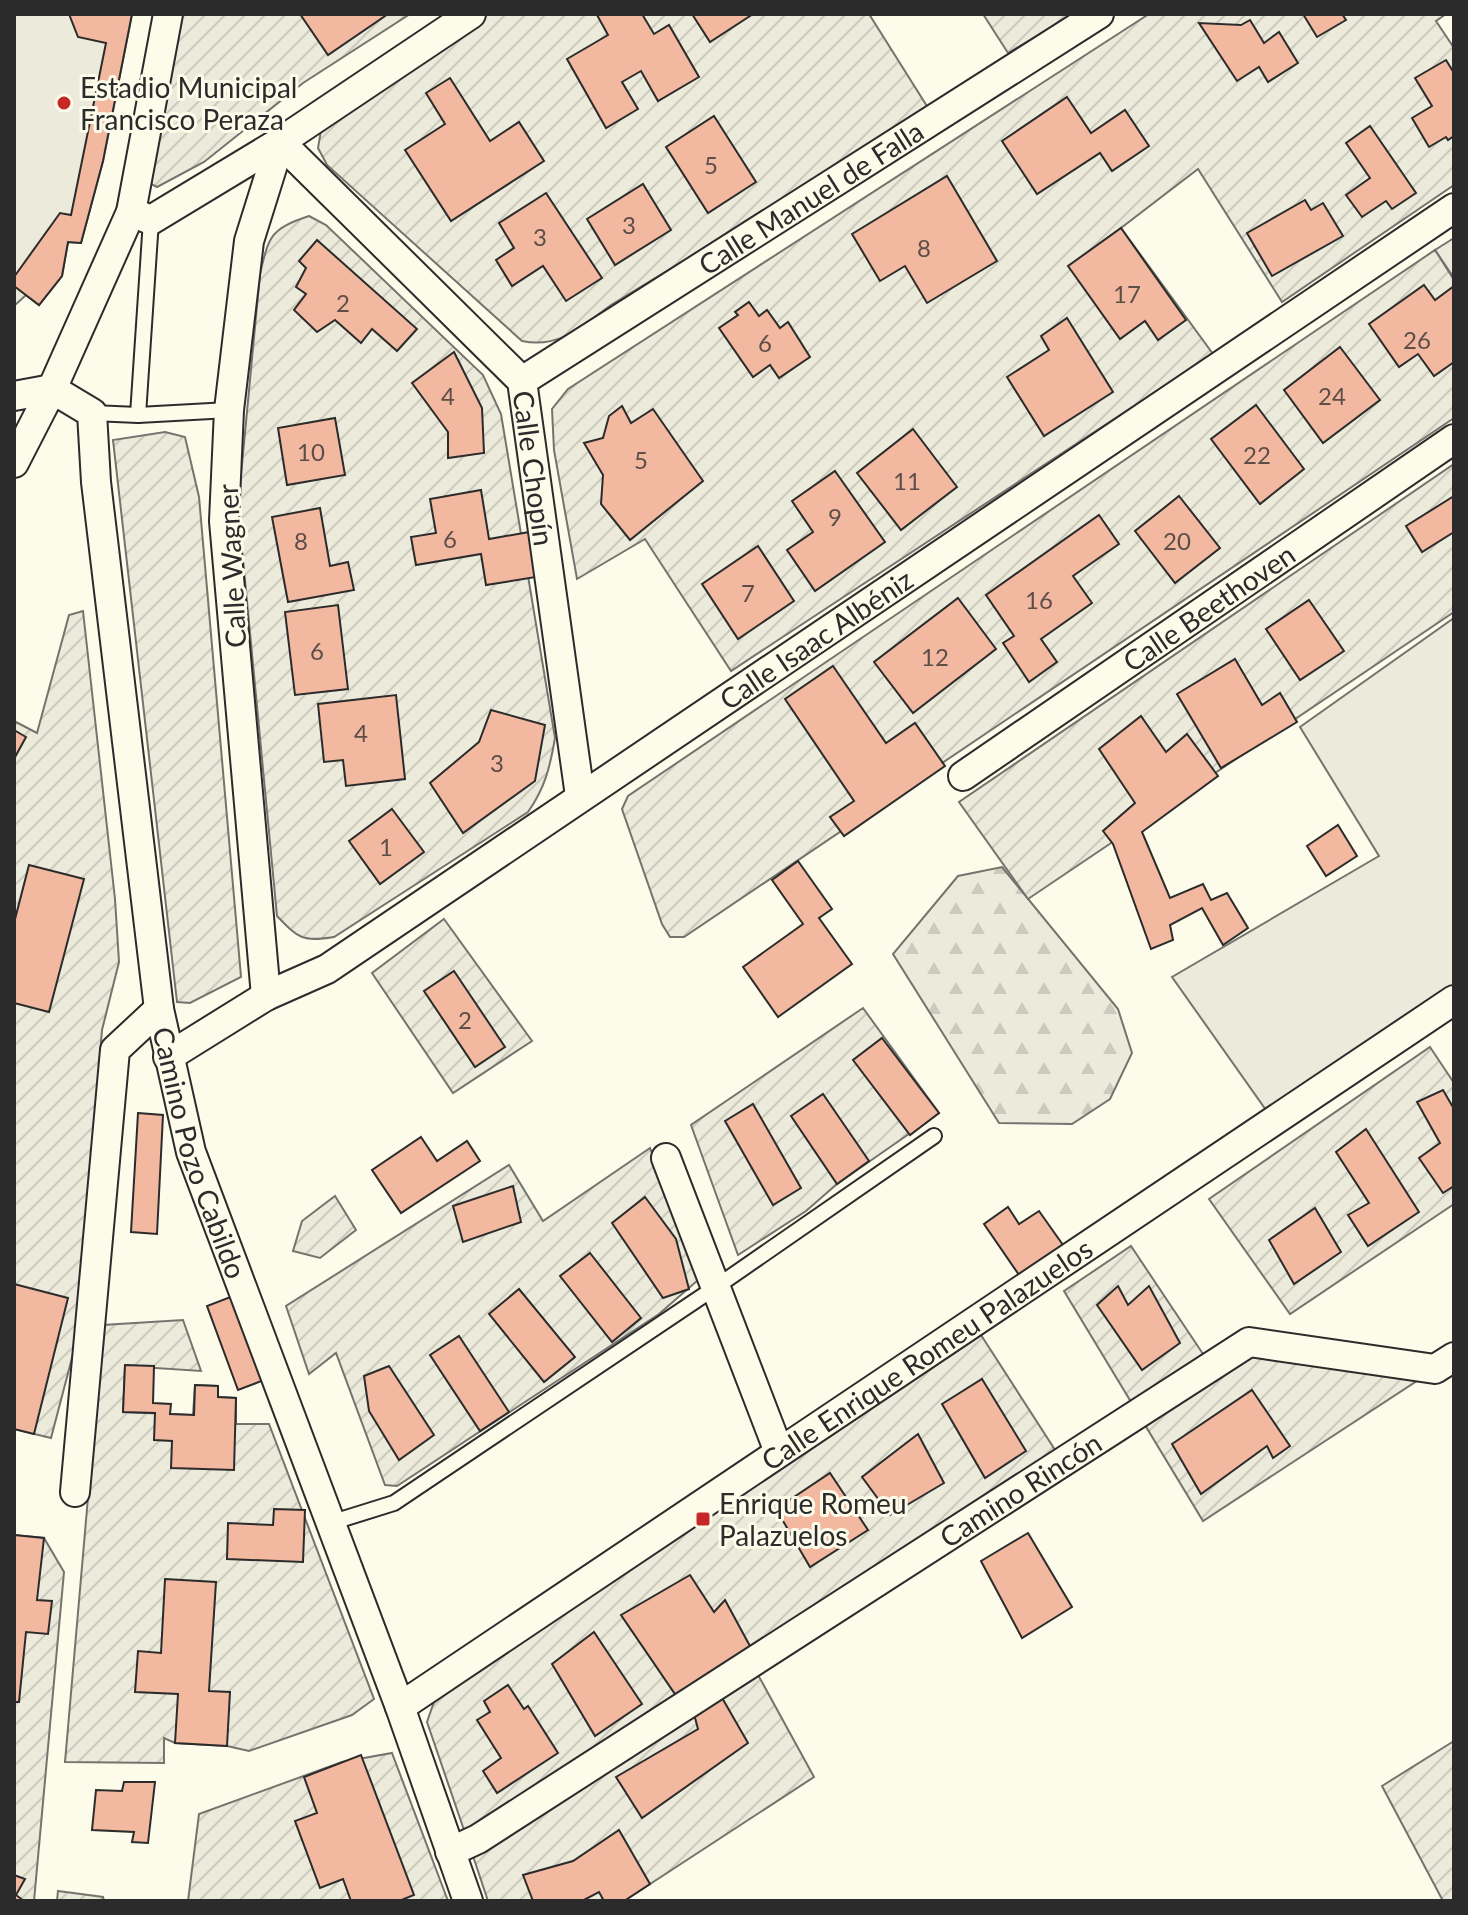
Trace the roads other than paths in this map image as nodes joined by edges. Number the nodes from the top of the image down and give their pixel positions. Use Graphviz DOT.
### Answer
graph roads {
  1 [pos="168,14"];
  2 [pos="471,14"];
  3 [pos="1099,14"];
  4 [pos="280,142"];
  5 [pos="1454,208"];
  6 [pos="141,216"];
  7 [pos="522,381"];
  8 [pos="52,389"];
  9 [pos="14,396"];
  10 [pos="229,410"];
  11 [pos="92,413"];
  12 [pos="138,415"];
  13 [pos="1454,439"];
  14 [pos="14,463"];
  15 [pos="963,776"];
  16 [pos="580,796"];
  17 [pos="266,996"];
  18 [pos="1454,1000"];
  19 [pos="159,1009"];
  20 [pos="168,1057"];
  21 [pos="934,1136"];
  22 [pos="666,1158"];
  23 [pos="716,1287"];
  24 [pos="1454,1357"];
  25 [pos="779,1452"];
  26 [pos="75,1492"];
  27 [pos="330,1523"];
  28 [pos="400,1707"];
  29 [pos="450,1852"];
  30 [pos="468,1901"];
  1 -- 6 [label="street"];
  2 -- 4 [label="street"];
  3 -- 7 [label="street, Calle Manuel de Falla"];
  4 -- 6 [label="street"];
  4 -- 7 [label="street, Calle Chopín"];
  4 -- 10 [label="street, Calle Wagner"];
  5 -- 16 [label="street, Calle Isaac Albéniz"];
  6 -- 8 [label="street"];
  6 -- 12 [label="lane"];
  7 -- 16 [label="street, Calle Chopín"];
  8 -- 9 [label="street"];
  8 -- 11 [label="street"];
  8 -- 14 [label="street"];
  10 -- 12 [label="lane"];
  10 -- 17 [label="street, Calle Wagner"];
  11 -- 12 [label="lane"];
  11 -- 19 [label="street, Camino Pozo Cabildo"];
  13 -- 15 [label="street, Calle Beethoven"];
  16 -- 17 [label="street, Calle Isaac Albéniz"];
  17 -- 20 [label="street, Calle Isaac Albéniz"];
  18 -- 25 [label="street, Calle Enrique Romeu Palazuelos"];
  19 -- 20 [label="street, Camino Pozo Cabildo"];
  19 -- 26 [label="street"];
  20 -- 27 [label="street, Camino Pozo Cabildo"];
  21 -- 23 [label="lane"];
  22 -- 23 [label="street"];
  23 -- 25 [label="street"];
  23 -- 27 [label="lane"];
  24 -- 29 [label="street, Camino Rincón"];
  25 -- 28 [label="street, Calle Enrique Romeu Palazuelos"];
  27 -- 28 [label="street, Camino Pozo Cabildo"];
  28 -- 29 [label="street, Camino Pozo Cabildo"];
  29 -- 30 [label="street, Camino Pozo Cabildo"];
}
